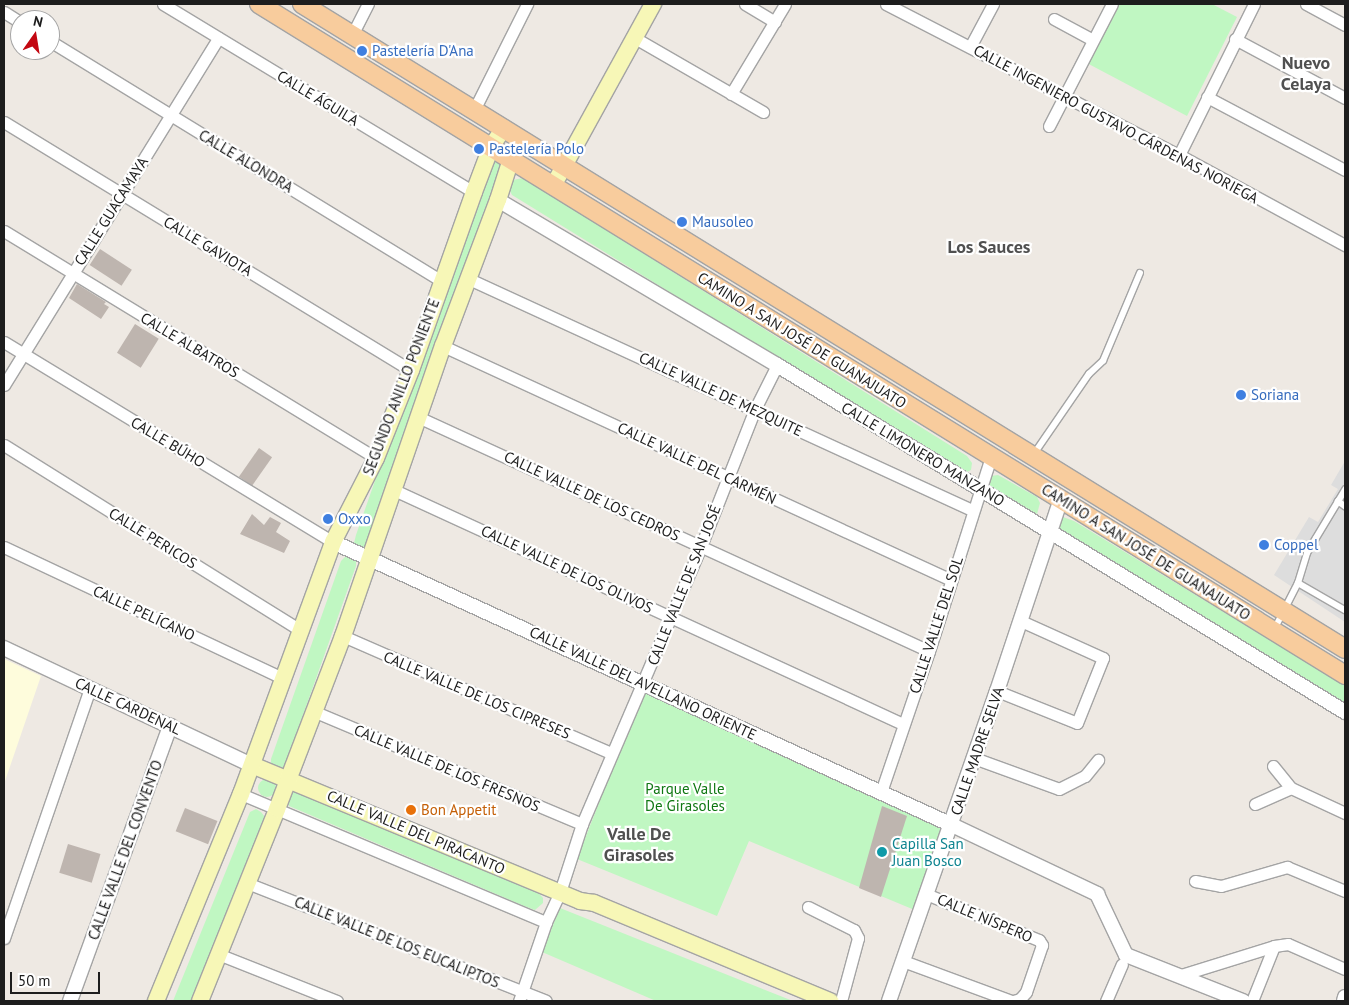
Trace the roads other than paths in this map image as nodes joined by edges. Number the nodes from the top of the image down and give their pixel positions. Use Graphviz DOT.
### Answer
graph roads {
  1 [pos="163,4"];
  2 [pos="259,4"];
  3 [pos="302,4"];
  4 [pos="368,4"];
  5 [pos="527,4"];
  6 [pos="653,4"];
  7 [pos="745,4"];
  8 [pos="785,4"];
  9 [pos="886,4"];
  10 [pos="993,4"];
  11 [pos="1112,4"];
  12 [pos="1254,4"];
  13 [pos="1306,4"];
  14 [pos="1054,19"];
  15 [pos="775,22"];
  16 [pos="1345,25"];
  17 [pos="352,35"];
  18 [pos="218,38"];
  19 [pos="635,38"];
  20 [pos="1235,39"];
  21 [pos="1093,40"];
  22 [pos="60,46"];
  23 [pos="970,47"];
  24 [pos="731,94"];
  25 [pos="1064,97"];
  26 [pos="1207,97"];
  27 [pos="1345,98"];
  28 [pos="474,110"];
  29 [pos="762,112"];
  30 [pos="171,116"];
  31 [pos="4,122"];
  32 [pos="1049,126"];
  33 [pos="504,128"];
  34 [pos="521,139"];
  35 [pos="492,148"];
  36 [pos="1179,155"];
  37 [pos="511,159"];
  38 [pos="564,165"];
  39 [pos="1345,170"];
  40 [pos="553,186"];
  41 [pos="474,192"];
  42 [pos="122,194"];
  43 [pos="498,200"];
  44 [pos="4,231"];
  45 [pos="1345,245"];
  46 [pos="1140,273"];
  47 [pos="73,274"];
  48 [pos="469,279"];
  49 [pos="442,281"];
  50 [pos="4,342"];
  51 [pos="442,346"];
  52 [pos="23,354"];
  53 [pos="777,365"];
  54 [pos="411,370"];
  55 [pos="4,385"];
  56 [pos="755,409"];
  57 [pos="418,417"];
  58 [pos="4,445"];
  59 [pos="1033,455"];
  60 [pos="991,457"];
  61 [pos="376,458"];
  62 [pos="728,478"];
  63 [pos="980,488"];
  64 [pos="394,490"];
  65 [pos="1345,490"];
  66 [pos="1060,498"];
  67 [pos="1338,501"];
  68 [pos="1345,506"];
  69 [pos="972,510"];
  70 [pos="1050,531"];
  71 [pos="333,542"];
  72 [pos="701,546"];
  73 [pos="4,547"];
  74 [pos="369,558"];
  75 [pos="951,580"];
  76 [pos="1298,583"];
  77 [pos="1345,610"];
  78 [pos="1285,611"];
  79 [pos="671,616"];
  80 [pos="1021,621"];
  81 [pos="302,631"];
  82 [pos="1273,631"];
  83 [pos="343,636"];
  84 [pos="4,648"];
  85 [pos="1345,649"];
  86 [pos="930,651"];
  87 [pos="1345,675"];
  88 [pos="284,679"];
  89 [pos="644,684"];
  90 [pos="90,688"];
  91 [pos="997,691"];
  92 [pos="313,711"];
  93 [pos="1345,712"];
  94 [pos="903,724"];
  95 [pos="170,726"];
  96 [pos="611,753"];
  97 [pos="974,758"];
  98 [pos="1098,760"];
  99 [pos="252,765"];
  100 [pos="1272,766"];
  101 [pos="289,778"];
  102 [pos="1291,788"];
  103 [pos="881,792"];
  104 [pos="241,794"];
  105 [pos="1255,804"];
  106 [pos="277,809"];
  107 [pos="1345,813"];
  108 [pos="582,824"];
  109 [pos="952,825"];
  110 [pos="1195,881"];
  111 [pos="247,883"];
  112 [pos="1345,891"];
  113 [pos="560,892"];
  114 [pos="926,894"];
  115 [pos="808,907"];
  116 [pos="546,922"];
  117 [pos="4,938"];
  118 [pos="1274,946"];
  119 [pos="218,954"];
  120 [pos="1124,959"];
  121 [pos="903,961"];
  122 [pos="1345,969"];
  123 [pos="1181,976"];
  124 [pos="520,997"];
  125 [pos="1345,998"];
  126 [pos="818,1000"];
  127 [pos="70,1001"];
  128 [pos="156,1001"];
  129 [pos="200,1001"];
  130 [pos="337,1001"];
  131 [pos="546,1001"];
  132 [pos="841,1001"];
  133 [pos="889,1001"];
  134 [pos="1015,1001"];
  135 [pos="1106,1001"];
  136 [pos="1243,1001"];
  137 [pos="1252,1001"];
  138 [pos="1344,1001"];
  1 -- 18 [label="street, CALLE ÁGUILA"];
  2 -- 35 [label="main road, CAMINO A SAN JOSÉ DE GUANAJUATO"];
  3 -- 17 [label="main road, CAMINO A SAN JOSÉ DE GUANAJUATO"];
  4 -- 17 [label="street"];
  5 -- 28 [label="street"];
  6 -- 19 [label="main road"];
  7 -- 15 [label="street"];
  8 -- 15 [label="street"];
  9 -- 23 [label="street, CALLE INGENIERO GUSTAVO CÁRDENAS NORIEGA"];
  10 -- 23 [label="street"];
  11 -- 21 [label="street"];
  12 -- 20 [label="street"];
  13 -- 16 [label="street"];
  14 -- 21 [label="street"];
  15 -- 24 [label="street"];
  17 -- 28 [label="main road, CAMINO A SAN JOSÉ DE GUANAJUATO"];
  18 -- 30 [label="street, CALLE GUACAMAYA"];
  18 -- 41 [label="street, CALLE ÁGUILA"];
  19 -- 24 [label="street"];
  19 -- 38 [label="main road"];
  20 -- 26 [label="street"];
  20 -- 27 [label="street"];
  21 -- 25 [label="street"];
  22 -- 30 [label="street, CALLE ALONDRA"];
  23 -- 25 [label="street, CALLE INGENIERO GUSTAVO CÁRDENAS NORIEGA"];
  24 -- 29 [label="street"];
  25 -- 32 [label="street"];
  25 -- 36 [label="street, CALLE INGENIERO GUSTAVO CÁRDENAS NORIEGA"];
  26 -- 36 [label="street"];
  26 -- 39 [label="street"];
  28 -- 33 [label="main road, CAMINO A SAN JOSÉ DE GUANAJUATO"];
  30 -- 42 [label="street, CALLE GUACAMAYA"];
  30 -- 49 [label="street, CALLE ALONDRA"];
  31 -- 42 [label="street, CALLE GAVIOTA"];
  33 -- 34 [label="main road, CAMINO A SAN JOSÉ DE GUANAJUATO"];
  33 -- 35 [label="main road, SEGUNDO ANILLO PONIENTE"];
  34 -- 37 [label="main road, SEGUNDO ANILLO PONIENTE"];
  34 -- 38 [label="main road, CAMINO A SAN JOSÉ DE GUANAJUATO"];
  35 -- 37 [label="main road, CAMINO A SAN JOSÉ DE GUANAJUATO"];
  35 -- 41 [label="main road, SEGUNDO ANILLO PONIENTE"];
  36 -- 45 [label="street, CALLE INGENIERO GUSTAVO CÁRDENAS NORIEGA"];
  37 -- 40 [label="main road, CAMINO A SAN JOSÉ DE GUANAJUATO"];
  37 -- 43 [label="main road, SEGUNDO ANILLO PONIENTE"];
  38 -- 40 [label="main road"];
  38 -- 59 [label="main road, CAMINO A SAN JOSÉ DE GUANAJUATO"];
  40 -- 60 [label="main road, CAMINO A SAN JOSÉ DE GUANAJUATO"];
  41 -- 49 [label="main road, SEGUNDO ANILLO PONIENTE"];
  42 -- 47 [label="street, CALLE GUACAMAYA"];
  42 -- 54 [label="street, CALLE GAVIOTA"];
  43 -- 48 [label="main road, SEGUNDO ANILLO PONIENTE"];
  43 -- 53 [label="street, CALLE LIMONERO MANZANO"];
  44 -- 47 [label="street, CALLE ALBATROS"];
  46 -- 59 [label="lane"];
  47 -- 52 [label="street, CALLE GUACAMAYA"];
  47 -- 61 [label="street, CALLE ALBATROS"];
  48 -- 51 [label="main road, SEGUNDO ANILLO PONIENTE"];
  48 -- 56 [label="street, CALLE VALLE DE MEZQUITE"];
  49 -- 54 [label="main road, SEGUNDO ANILLO PONIENTE"];
  50 -- 52 [label="street, CALLE BÚHO"];
  51 -- 57 [label="main road, SEGUNDO ANILLO PONIENTE"];
  51 -- 62 [label="street, CALLE VALLE DEL CARMÉN"];
  52 -- 55 [label="street, CALLE GUACAMAYA"];
  52 -- 71 [label="street, CALLE BÚHO"];
  53 -- 56 [label="street, CALLE VALLE DE SAN JOSÉ"];
  53 -- 63 [label="street, CALLE LIMONERO MANZANO"];
  54 -- 61 [label="main road, SEGUNDO ANILLO PONIENTE"];
  56 -- 62 [label="street, CALLE VALLE DE SAN JOSÉ"];
  56 -- 69 [label="street, CALLE VALLE DE MEZQUITE"];
  57 -- 64 [label="main road, SEGUNDO ANILLO PONIENTE"];
  57 -- 72 [label="street, CALLE VALLE DE LOS CEDROS"];
  58 -- 81 [label="street, CALLE PERICOS"];
  59 -- 78 [label="main road, CAMINO A SAN JOSÉ DE GUANAJUATO"];
  60 -- 63 [label="street, CALLE VALLE DEL SOL"];
  60 -- 66 [label="main road, CAMINO A SAN JOSÉ DE GUANAJUATO"];
  61 -- 71 [label="main road, SEGUNDO ANILLO PONIENTE"];
  62 -- 72 [label="street, CALLE VALLE DE SAN JOSÉ"];
  62 -- 75 [label="street, CALLE VALLE DEL CARMÉN"];
  63 -- 69 [label="street, CALLE VALLE DEL SOL"];
  63 -- 70 [label="street, CALLE LIMONERO MANZANO"];
  64 -- 74 [label="main road, SEGUNDO ANILLO PONIENTE"];
  64 -- 79 [label="street, CALLE VALLE DE LOS OLIVOS"];
  65 -- 67 [label="lane"];
  66 -- 70 [label="street, CALLE MADRE SELVA"];
  66 -- 82 [label="main road, CAMINO A SAN JOSÉ DE GUANAJUATO"];
  67 -- 68 [label="lane"];
  67 -- 76 [label="lane"];
  69 -- 75 [label="street, CALLE VALLE DEL SOL"];
  70 -- 80 [label="street, CALLE MADRE SELVA"];
  70 -- 93 [label="street, CALLE LIMONERO MANZANO"];
  71 -- 74 [label="street, CALLE VALLE DEL AVELLANO ORIENTE"];
  71 -- 81 [label="main road, SEGUNDO ANILLO PONIENTE"];
  72 -- 79 [label="street, CALLE VALLE DE SAN JOSÉ"];
  72 -- 86 [label="street, CALLE VALLE DE LOS CEDROS"];
  73 -- 88 [label="street, CALLE PELÍCANO"];
  74 -- 83 [label="main road, SEGUNDO ANILLO PONIENTE"];
  74 -- 89 [label="street, CALLE VALLE DEL AVELLANO ORIENTE"];
  75 -- 86 [label="street, CALLE VALLE DEL SOL"];
  76 -- 77 [label="lane"];
  76 -- 78 [label="lane"];
  78 -- 82 [label="lane"];
  78 -- 85 [label="main road, CAMINO A SAN JOSÉ DE GUANAJUATO"];
  79 -- 89 [label="street, CALLE VALLE DE SAN JOSÉ"];
  79 -- 94 [label="street, CALLE VALLE DE LOS OLIVOS"];
  80 -- 91 [label="street, CALLE MADRE SELVA"];
  80 -- 91 [label="street"];
  81 -- 88 [label="main road, SEGUNDO ANILLO PONIENTE"];
  82 -- 87 [label="main road, CAMINO A SAN JOSÉ DE GUANAJUATO"];
  83 -- 92 [label="main road, SEGUNDO ANILLO PONIENTE"];
  83 -- 96 [label="street, CALLE VALLE DE LOS CIPRESES"];
  84 -- 90 [label="street, CALLE CARDENAL"];
  86 -- 94 [label="street, CALLE VALLE DEL SOL"];
  88 -- 99 [label="main road, SEGUNDO ANILLO PONIENTE"];
  89 -- 96 [label="street, CALLE VALLE DE SAN JOSÉ"];
  89 -- 103 [label="street, CALLE VALLE DEL AVELLANO ORIENTE"];
  90 -- 95 [label="street, CALLE CARDENAL"];
  90 -- 117 [label="street"];
  91 -- 97 [label="street, CALLE MADRE SELVA"];
  92 -- 101 [label="main road, SEGUNDO ANILLO PONIENTE"];
  92 -- 108 [label="street, CALLE VALLE DE LOS FRESNOS"];
  94 -- 103 [label="street, CALLE VALLE DEL SOL"];
  95 -- 99 [label="street, CALLE CARDENAL"];
  95 -- 127 [label="street, CALLE VALLE DEL CONVENTO"];
  96 -- 108 [label="street, CALLE VALLE DE SAN JOSÉ"];
  97 -- 98 [label="street"];
  97 -- 109 [label="street, CALLE MADRE SELVA"];
  99 -- 101 [label="main road, CALLE VALLE DEL PIRACANTO"];
  99 -- 104 [label="main road, SEGUNDO ANILLO PONIENTE"];
  100 -- 102 [label="street"];
  101 -- 106 [label="main road, SEGUNDO ANILLO PONIENTE"];
  101 -- 113 [label="main road, CALLE VALLE DEL PIRACANTO"];
  102 -- 105 [label="street"];
  102 -- 107 [label="street"];
  103 -- 109 [label="street, CALLE VALLE DEL AVELLANO ORIENTE"];
  104 -- 106 [label="street"];
  104 -- 128 [label="main road, SEGUNDO ANILLO PONIENTE"];
  106 -- 111 [label="main road, SEGUNDO ANILLO PONIENTE"];
  106 -- 116 [label="street"];
  108 -- 113 [label="street, CALLE VALLE DE SAN JOSÉ"];
  109 -- 114 [label="street, CALLE MADRE SELVA"];
  109 -- 120 [label="street, CALLE VALLE DEL AVELLANO ORIENTE"];
  110 -- 112 [label="street"];
  111 -- 119 [label="main road, SEGUNDO ANILLO PONIENTE"];
  111 -- 124 [label="street, CALLE VALLE DE LOS EUCALIPTOS"];
  113 -- 116 [label="street, CALLE VALLE DE SAN JOSÉ"];
  113 -- 126 [label="main road, CALLE VALLE DEL PIRACANTO"];
  114 -- 121 [label="street, CALLE MADRE SELVA"];
  114 -- 134 [label="street, CALLE NÍSPERO"];
  115 -- 132 [label="street"];
  116 -- 124 [label="street, CALLE VALLE DE SAN JOSÉ"];
  118 -- 122 [label="street"];
  118 -- 123 [label="street"];
  118 -- 137 [label="street"];
  119 -- 129 [label="main road, SEGUNDO ANILLO PONIENTE"];
  119 -- 130 [label="street"];
  120 -- 123 [label="street"];
  120 -- 135 [label="street"];
  121 -- 133 [label="street, CALLE MADRE SELVA"];
  121 -- 134 [label="street"];
  123 -- 136 [label="street"];
  124 -- 131 [label="street, CALLE VALLE DE LOS EUCALIPTOS"];
  125 -- 138 [label="street"];
}
